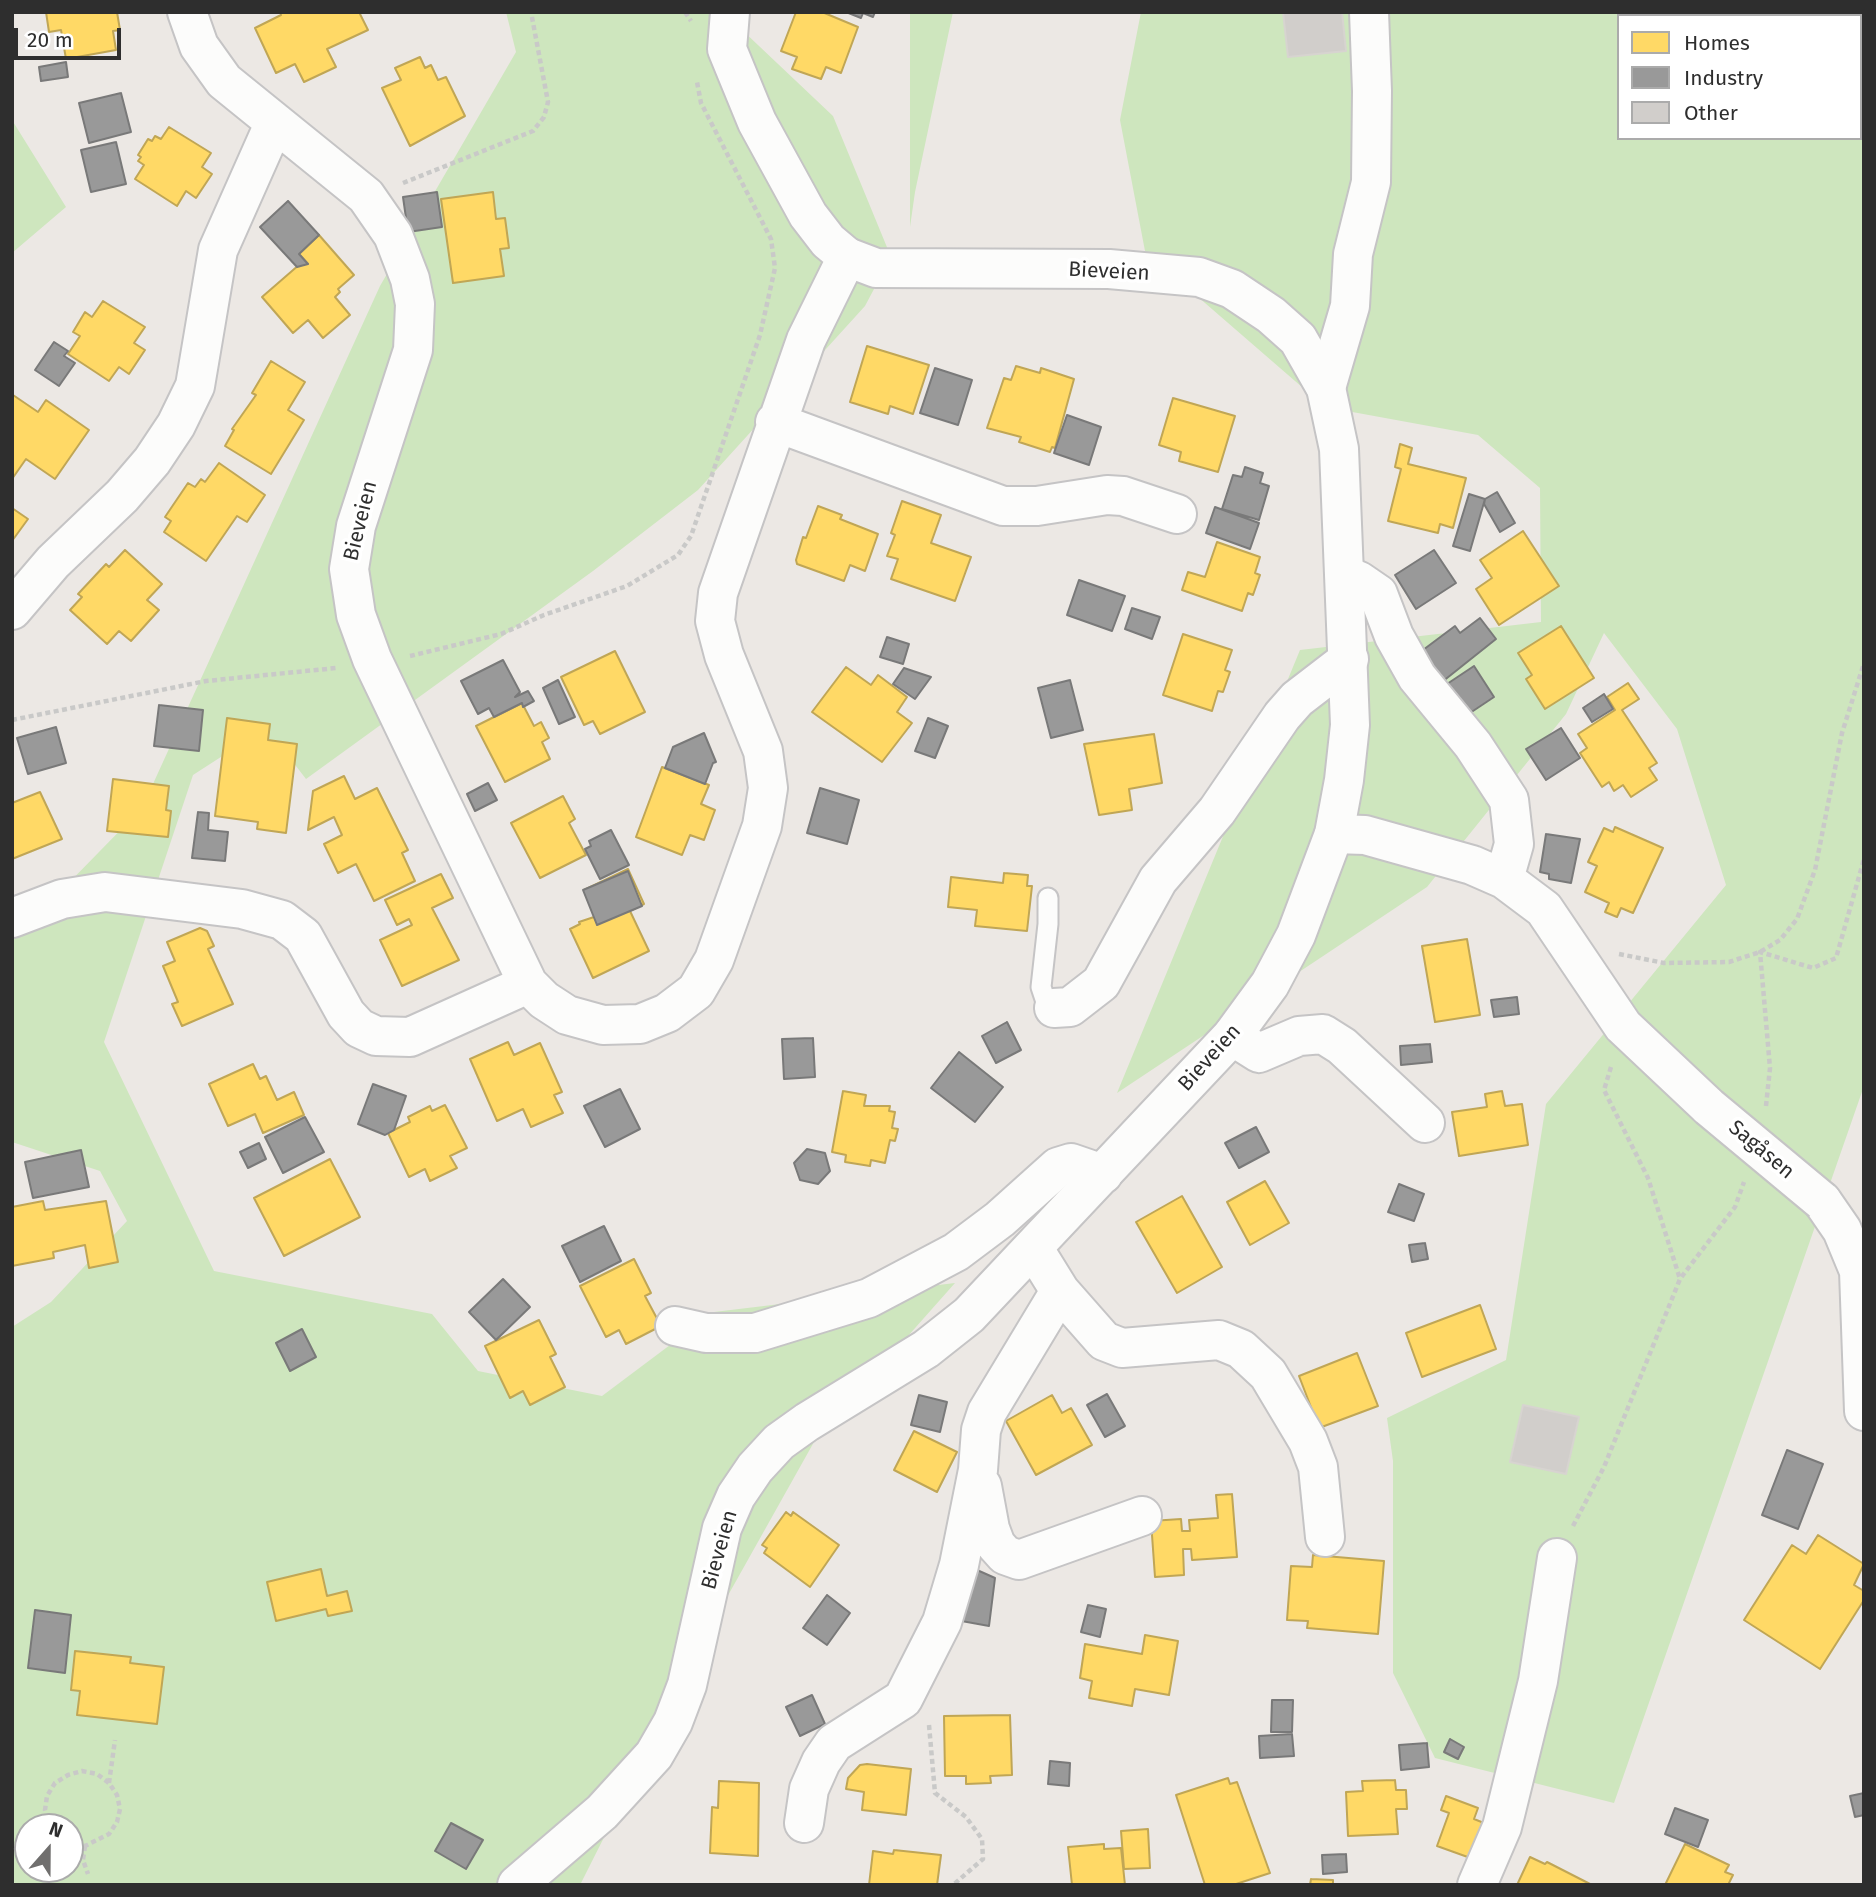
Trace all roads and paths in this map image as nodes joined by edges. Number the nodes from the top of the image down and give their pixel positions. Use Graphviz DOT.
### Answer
graph roads {
  1 [pos="187,12"];
  2 [pos="531,12"];
  3 [pos="730,12"];
  4 [pos="1369,12"];
  5 [pos="696,76"];
  6 [pos="274,124"];
  7 [pos="366,196"];
  8 [pos="847,257"];
  9 [pos="1326,388"];
  10 [pos="775,422"];
  11 [pos="1177,514"];
  12 [pos="1345,575"];
  13 [pos="12,610"];
  14 [pos="405,657"];
  15 [pos="1349,659"];
  16 [pos="1864,663"];
  17 [pos="339,668"];
  18 [pos="12,720"];
  19 [pos="1334,834"];
  20 [pos="1864,859"];
  21 [pos="1504,878"];
  22 [pos="1048,898"];
  23 [pos="12,918"];
  24 [pos="1566,940"];
  25 [pos="1760,952"];
  26 [pos="528,984"];
  27 [pos="1054,1008"];
  28 [pos="1623,1026"];
  29 [pos="1233,1036"];
  30 [pos="1765,1119"];
  31 [pos="1425,1123"];
  32 [pos="1748,1169"];
  33 [pos="1102,1174"];
  34 [pos="1034,1250"];
  35 [pos="1680,1279"];
  36 [pos="1059,1291"];
  37 [pos="675,1326"];
  38 [pos="1864,1411"];
  39 [pos="978,1470"];
  40 [pos="1142,1516"];
  41 [pos="1325,1537"];
  42 [pos="1557,1558"];
  43 [pos="903,1699"];
  44 [pos="116,1740"];
  45 [pos="109,1783"];
  46 [pos="46,1813"];
  47 [pos="804,1824"];
  48 [pos="85,1846"];
  49 [pos="88,1874"];
  50 [pos="517,1885"];
  51 [pos="953,1885"];
  52 [pos="1477,1885"];
  1 -- 6 [label="street, Bieveien"];
  2 -- 7 [label="path"];
  3 -- 8 [label="street, Bieveien"];
  4 -- 9 [label="street, Bieveien"];
  5 -- 14 [label="path"];
  6 -- 7 [label="street, Bieveien"];
  6 -- 13 [label="street"];
  7 -- 26 [label="street, Bieveien"];
  8 -- 9 [label="street, Bieveien"];
  8 -- 10 [label="street, Bieveien"];
  9 -- 12 [label="street, Bieveien"];
  10 -- 11 [label="street"];
  10 -- 26 [label="street, Bieveien"];
  12 -- 15 [label="street, Bieveien"];
  12 -- 21 [label="street"];
  15 -- 19 [label="street, Bieveien"];
  15 -- 27 [label="street"];
  16 -- 25 [label="path"];
  17 -- 18 [label="path"];
  19 -- 21 [label="street"];
  19 -- 29 [label="street, Bieveien"];
  20 -- 25 [label="path"];
  21 -- 24 [label="street"];
  22 -- 27 [label="lane"];
  23 -- 26 [label="street"];
  24 -- 25 [label="path"];
  24 -- 28 [label="street, Sagåsen"];
  25 -- 30 [label="path"];
  28 -- 35 [label="path"];
  28 -- 38 [label="street, Sagåsen, bridge"];
  29 -- 31 [label="street"];
  29 -- 33 [label="street, Bieveien"];
  32 -- 35 [label="path"];
  33 -- 34 [label="street, Bieveien"];
  33 -- 37 [label="street"];
  34 -- 36 [label="street"];
  34 -- 50 [label="street, Bieveien"];
  35 -- 42 [label="path"];
  36 -- 39 [label="street"];
  36 -- 41 [label="street"];
  39 -- 40 [label="street"];
  39 -- 43 [label="street"];
  42 -- 52 [label="street"];
  43 -- 47 [label="street"];
  43 -- 51 [label="path"];
  44 -- 45 [label="path"];
  45 -- 46 [label="path"];
  45 -- 48 [label="path"];
  48 -- 49 [label="path"];
}
